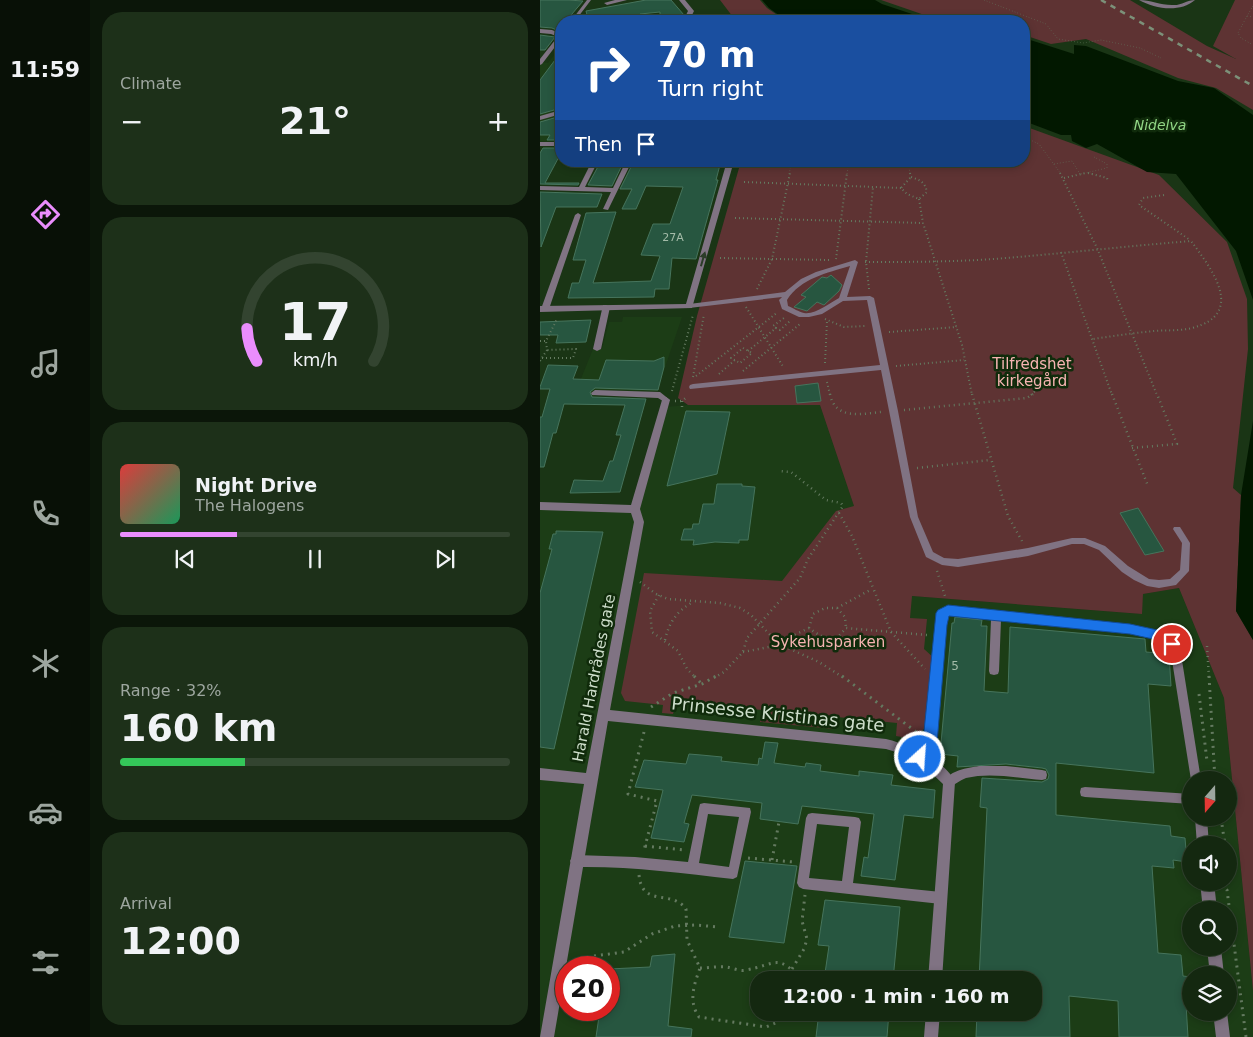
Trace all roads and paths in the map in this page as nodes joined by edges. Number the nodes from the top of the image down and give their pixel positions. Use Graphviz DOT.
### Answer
graph roads {
  1 [pos="589,0"];
  2 [pos="624,0"];
  3 [pos="682,0"];
  4 [pos="984,0"];
  5 [pos="1140,0"];
  6 [pos="1193,0"];
  7 [pos="607,3"];
  8 [pos="1253,6"];
  9 [pos="578,15"];
  10 [pos="689,15"];
  11 [pos="1023,15"];
  12 [pos="1247,16"];
  13 [pos="1253,17"];
  14 [pos="1030,18"];
  15 [pos="540,31"];
  16 [pos="555,33"];
  17 [pos="540,35"];
  18 [pos="555,36"];
  19 [pos="555,44"];
  20 [pos="1253,45"];
  21 [pos="540,53"];
  22 [pos="547,54"];
  23 [pos="1161,58"];
  24 [pos="540,64"];
  25 [pos="555,114"];
  26 [pos="540,118"];
  27 [pos="1030,140"];
  28 [pos="540,144"];
  29 [pos="555,144"];
  30 [pos="1094,157"];
  31 [pos="1054,164"];
  32 [pos="592,167"];
  33 [pos="626,167"];
  34 [pos="729,167"];
  35 [pos="791,167"];
  36 [pos="848,167"];
  37 [pos="909,167"];
  38 [pos="1086,173"];
  39 [pos="1080,174"];
  40 [pos="911,177"];
  41 [pos="1064,178"];
  42 [pos="744,182"];
  43 [pos="1108,182"];
  44 [pos="788,184"];
  45 [pos="846,186"];
  46 [pos="873,187"];
  47 [pos="540,188"];
  48 [pos="901,188"];
  49 [pos="581,189"];
  50 [pos="616,190"];
  51 [pos="1164,195"];
  52 [pos="919,199"];
  53 [pos="606,209"];
  54 [pos="578,215"];
  55 [pos="736,218"];
  56 [pos="781,219"];
  57 [pos="842,220"];
  58 [pos="870,222"];
  59 [pos="923,223"];
  60 [pos="1191,241"];
  61 [pos="1097,248"];
  62 [pos="1061,252"];
  63 [pos="720,258"];
  64 [pos="772,259"];
  65 [pos="855,262"];
  66 [pos="866,262"];
  67 [pos="937,262"];
  68 [pos="787,294"];
  69 [pos="753,296"];
  70 [pos="741,298"];
  71 [pos="870,298"];
  72 [pos="842,299"];
  73 [pos="706,303"];
  74 [pos="689,306"];
  75 [pos="606,307"];
  76 [pos="785,307"];
  77 [pos="542,309"];
  78 [pos="819,312"];
  79 [pos="808,315"];
  80 [pos="559,316"];
  81 [pos="827,321"];
  82 [pos="875,324"];
  83 [pos="957,327"];
  84 [pos="758,328"];
  85 [pos="776,328"];
  86 [pos="878,332"];
  87 [pos="1132,333"];
  88 [pos="764,337"];
  89 [pos="1093,339"];
  90 [pos="540,341"];
  91 [pos="546,341"];
  92 [pos="771,348"];
  93 [pos="598,349"];
  94 [pos="547,350"];
  95 [pos="748,351"];
  96 [pos="541,359"];
  97 [pos="735,360"];
  98 [pos="964,360"];
  99 [pos="1054,363"];
  100 [pos="818,366"];
  101 [pos="885,367"];
  102 [pos="776,370"];
  103 [pos="749,373"];
  104 [pos="825,374"];
  105 [pos="724,375"];
  106 [pos="701,378"];
  107 [pos="693,383"];
  108 [pos="595,393"];
  109 [pos="666,400"];
  110 [pos="682,401"];
  111 [pos="974,403"];
  112 [pos="682,409"];
  113 [pos="894,411"];
  114 [pos="1132,448"];
  115 [pos="990,460"];
  116 [pos="906,469"];
  117 [pos="779,471"];
  118 [pos="1148,486"];
  119 [pos="540,506"];
  120 [pos="635,510"];
  121 [pos="839,513"];
  122 [pos="1177,529"];
  123 [pos="1028,552"];
  124 [pos="929,554"];
  125 [pos="638,582"];
  126 [pos="872,588"];
  127 [pos="659,595"];
  128 [pos="695,602"];
  129 [pos="837,608"];
  130 [pos="948,610"];
  131 [pos="996,615"];
  132 [pos="760,623"];
  133 [pos="809,628"];
  134 [pos="846,628"];
  135 [pos="891,632"];
  136 [pos="939,636"];
  137 [pos="665,640"];
  138 [pos="779,644"];
  139 [pos="1207,646"];
  140 [pos="743,652"];
  141 [pos="994,671"];
  142 [pos="936,675"];
  143 [pos="702,684"];
  144 [pos="1199,694"];
  145 [pos="650,708"];
  146 [pos="603,715"];
  147 [pos="644,732"];
  148 [pos="930,743"];
  149 [pos="920,757"];
  150 [pos="1208,770"];
  151 [pos="1195,771"];
  152 [pos="1214,771"];
  153 [pos="540,774"];
  154 [pos="1042,775"];
  155 [pos="591,780"];
  156 [pos="949,782"];
  157 [pos="1084,792"];
  158 [pos="1182,798"];
  159 [pos="779,822"];
  160 [pos="645,846"];
  161 [pos="695,851"];
  162 [pos="736,856"];
  163 [pos="772,860"];
  164 [pos="576,861"];
  165 [pos="640,863"];
  166 [pos="806,863"];
  167 [pos="692,868"];
  168 [pos="803,883"];
  169 [pos="847,888"];
  170 [pos="1228,891"];
  171 [pos="941,898"];
  172 [pos="687,924"];
  173 [pos="718,927"];
  174 [pos="594,956"];
  175 [pos="700,968"];
  176 [pos="792,969"];
  177 [pos="936,971"];
  178 [pos="779,1021"];
  179 [pos="932,1021"];
  180 [pos="1221,1021"];
  181 [pos="547,1037"];
  182 [pos="931,1037"];
  183 [pos="1223,1037"];
  184 [pos="1246,1037"];
  1 -- 9 [label="lane"];
  2 -- 7 [label="street"];
  3 -- 10 [label="street"];
  4 -- 11 [label="path"];
  5 -- 6 [label="lane"];
  8 -- 12 [label="path"];
  12 -- 13 [label="path"];
  12 -- 20 [label="path"];
  14 -- 23 [label="path"];
  15 -- 16 [label="street"];
  17 -- 18 [label="street"];
  19 -- 22 [label="lane"];
  21 -- 22 [label="lane"];
  22 -- 24 [label="lane"];
  25 -- 26 [label="street"];
  27 -- 31 [label="path"];
  28 -- 29 [label="street"];
  30 -- 38 [label="path"];
  31 -- 39 [label="path"];
  31 -- 41 [label="path"];
  32 -- 49 [label="lane"];
  33 -- 50 [label="lane"];
  74 -- 34 [label="street, one-way"];
  35 -- 44 [label="path"];
  36 -- 45 [label="path"];
  37 -- 40 [label="path"];
  38 -- 39 [label="path"];
  38 -- 43 [label="path"];
  39 -- 41 [label="path"];
  40 -- 48 [label="path"];
  40 -- 52 [label="path"];
  41 -- 61 [label="path"];
  42 -- 44 [label="path"];
  44 -- 45 [label="path"];
  44 -- 56 [label="path"];
  45 -- 46 [label="path"];
  45 -- 57 [label="path"];
  46 -- 48 [label="path"];
  46 -- 58 [label="path"];
  47 -- 49 [label="lane"];
  48 -- 52 [label="path"];
  49 -- 50 [label="lane"];
  50 -- 53 [label="lane"];
  51 -- 60 [label="path"];
  52 -- 59 [label="path"];
  54 -- 77 [label="lane"];
  55 -- 56 [label="path"];
  56 -- 57 [label="path"];
  56 -- 64 [label="path"];
  57 -- 58 [label="path"];
  57 -- 64 [label="path"];
  58 -- 59 [label="path"];
  58 -- 66 [label="path"];
  59 -- 67 [label="path"];
  60 -- 61 [label="path"];
  60 -- 87 [label="path"];
  61 -- 62 [label="path"];
  61 -- 87 [label="path"];
  62 -- 67 [label="path"];
  62 -- 89 [label="path"];
  63 -- 64 [label="path"];
  64 -- 69 [label="path"];
  65 -- 66 [label="path"];
  65 -- 68 [label="lane"];
  65 -- 72 [label="lane"];
  66 -- 67 [label="path"];
  66 -- 71 [label="path"];
  67 -- 83 [label="path"];
  68 -- 69 [label="lane"];
  68 -- 76 [label="lane"];
  69 -- 70 [label="lane"];
  70 -- 73 [label="lane"];
  70 -- 84 [label="path"];
  71 -- 72 [label="lane"];
  71 -- 82 [label="lane"];
  72 -- 78 [label="lane"];
  73 -- 74 [label="lane"];
  73 -- 107 [label="path"];
  74 -- 75 [label="street"];
  74 -- 109 [label="path"];
  75 -- 77 [label="street"];
  75 -- 93 [label="lane"];
  76 -- 79 [label="lane"];
  76 -- 84 [label="path"];
  78 -- 79 [label="lane"];
  78 -- 81 [label="path"];
  79 -- 92 [label="path"];
  80 -- 91 [label="path"];
  81 -- 82 [label="path"];
  81 -- 100 [label="path"];
  82 -- 86 [label="lane"];
  83 -- 86 [label="path"];
  83 -- 98 [label="path"];
  84 -- 88 [label="path"];
  84 -- 107 [label="path"];
  85 -- 85 [label="path"];
  85 -- 88 [label="path"];
  86 -- 101 [label="lane"];
  87 -- 89 [label="path"];
  87 -- 114 [label="path"];
  88 -- 92 [label="path"];
  88 -- 95 [label="path"];
  89 -- 114 [label="path"];
  90 -- 91 [label="path"];
  91 -- 94 [label="path"];
  92 -- 102 [label="path"];
  92 -- 103 [label="path"];
  94 -- 96 [label="path"];
  94 -- 96 [label="path"];
  95 -- 97 [label="path"];
  95 -- 97 [label="path"];
  97 -- 105 [label="path"];
  98 -- 101 [label="path"];
  98 -- 111 [label="path"];
  99 -- 111 [label="path"];
  101 -- 104 [label="lane"];
  101 -- 113 [label="lane"];
  104 -- 107 [label="lane"];
  104 -- 113 [label="path"];
  106 -- 107 [label="path"];
  108 -- 109 [label="lane"];
  109 -- 120 [label="street, Harald Hardrådes gate"];
  110 -- 112 [label="path"];
  111 -- 113 [label="path"];
  111 -- 115 [label="path"];
  113 -- 116 [label="lane"];
  114 -- 118 [label="path"];
  115 -- 116 [label="path"];
  115 -- 123 [label="path"];
  116 -- 124 [label="lane"];
  117 -- 121 [label="path"];
  119 -- 120 [label="street"];
  120 -- 146 [label="street, Harald Hardrådes gate"];
  121 -- 126 [label="path"];
  121 -- 132 [label="path"];
  122 -- 123 [label="lane"];
  123 -- 124 [label="lane"];
  124 -- 130 [label="path"];
  125 -- 127 [label="path"];
  126 -- 129 [label="path"];
  126 -- 135 [label="path"];
  127 -- 128 [label="path"];
  127 -- 137 [label="path"];
  128 -- 132 [label="path"];
  128 -- 137 [label="path"];
  129 -- 133 [label="path"];
  129 -- 134 [label="path"];
  130 -- 131 [label="lane"];
  130 -- 136 [label="lane"];
  131 -- 141 [label="lane"];
  131 -- 151 [label="lane"];
  132 -- 138 [label="path"];
  132 -- 140 [label="path"];
  133 -- 134 [label="path"];
  133 -- 138 [label="path"];
  134 -- 135 [label="path"];
  135 -- 136 [label="path"];
  135 -- 142 [label="path"];
  136 -- 142 [label="lane"];
  137 -- 143 [label="path"];
  138 -- 140 [label="path"];
  138 -- 148 [label="path"];
  139 -- 152 [label="path"];
  140 -- 143 [label="path"];
  142 -- 148 [label="lane"];
  143 -- 145 [label="path"];
  144 -- 150 [label="path"];
  146 -- 149 [label="street, Prinsesse Kristinas gate"];
  146 -- 155 [label="street, Harald Hardrådes gate"];
  147 -- 160 [label="path"];
  148 -- 149 [label="lane"];
  149 -- 156 [label="street, Prinsesse Kristinas gate"];
  153 -- 155 [label="street"];
  154 -- 156 [label="lane"];
  155 -- 164 [label="street, Harald Hardrådes gate"];
  156 -- 171 [label="street"];
  157 -- 158 [label="lane"];
  159 -- 163 [label="path"];
  160 -- 161 [label="path"];
  160 -- 165 [label="path"];
  161 -- 162 [label="lane"];
  161 -- 167 [label="lane"];
  162 -- 163 [label="path"];
  162 -- 167 [label="lane"];
  163 -- 166 [label="path"];
  164 -- 165 [label="lane"];
  164 -- 181 [label="street, Harald Hardrådes gate"];
  165 -- 167 [label="lane"];
  165 -- 172 [label="path"];
  166 -- 168 [label="lane"];
  166 -- 169 [label="lane"];
  168 -- 169 [label="lane"];
  168 -- 176 [label="path"];
  169 -- 171 [label="lane"];
  170 -- 184 [label="path"];
  171 -- 177 [label="street"];
  172 -- 173 [label="path"];
  172 -- 174 [label="path"];
  172 -- 175 [label="path"];
  175 -- 176 [label="path"];
  175 -- 178 [label="path"];
  179 -- 182 [label="street"];
  180 -- 183 [label="street"];
}
